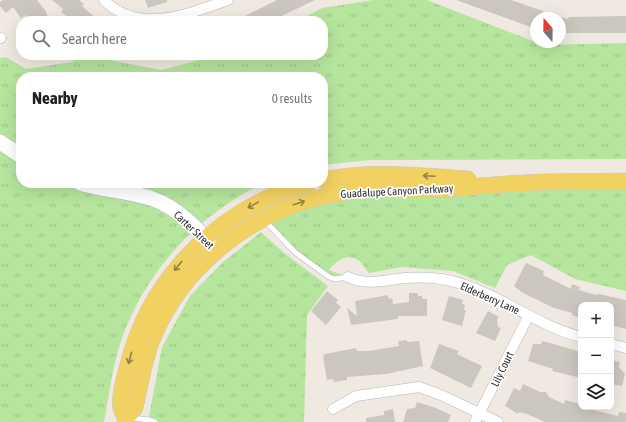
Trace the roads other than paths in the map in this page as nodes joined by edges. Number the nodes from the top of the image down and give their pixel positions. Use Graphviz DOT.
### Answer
graph roads {
  1 [pos="104,0"];
  2 [pos="228,0"];
  3 [pos="127,16"];
  4 [pos="175,16"];
  5 [pos="0,142"];
  6 [pos="16,153"];
  7 [pos="328,179"];
  8 [pos="626,181"];
  9 [pos="523,183"];
  10 [pos="101,188"];
  11 [pos="294,188"];
  12 [pos="263,219"];
  13 [pos="206,238"];
  14 [pos="217,251"];
  15 [pos="348,277"];
  16 [pos="529,315"];
  17 [pos="578,336"];
  18 [pos="614,345"];
  19 [pos="626,348"];
  20 [pos="333,409"];
  21 [pos="478,418"];
  22 [pos="126,420"];
  23 [pos="155,422"];
  24 [pos="498,422"];
  1 -- 3 [label="street"];
  2 -- 4 [label="street"];
  5 -- 6 [label="street"];
  9 -- 7 [label="main road, Guadalupe Canyon Parkway, one-way"];
  8 -- 9 [label="main road, Guadalupe Canyon Parkway"];
  12 -- 9 [label="main road, Guadalupe Canyon Parkway, one-way"];
  10 -- 13 [label="street, Carter Street"];
  11 -- 13 [label="main road, one-way"];
  12 -- 14 [label="main road, Guadalupe Canyon Parkway"];
  12 -- 15 [label="lane"];
  13 -- 14 [label="street, Carter Street"];
  13 -- 22 [label="main road, one-way"];
  14 -- 22 [label="main road, Guadalupe Canyon Parkway"];
  15 -- 16 [label="street, Elderberry Lane"];
  16 -- 17 [label="street, Elderberry Lane"];
  16 -- 21 [label="street, Lily Court"];
  18 -- 19 [label="street"];
  20 -- 21 [label="street"];
  21 -- 24 [label="street"];
  22 -- 23 [label="lane"];
}
